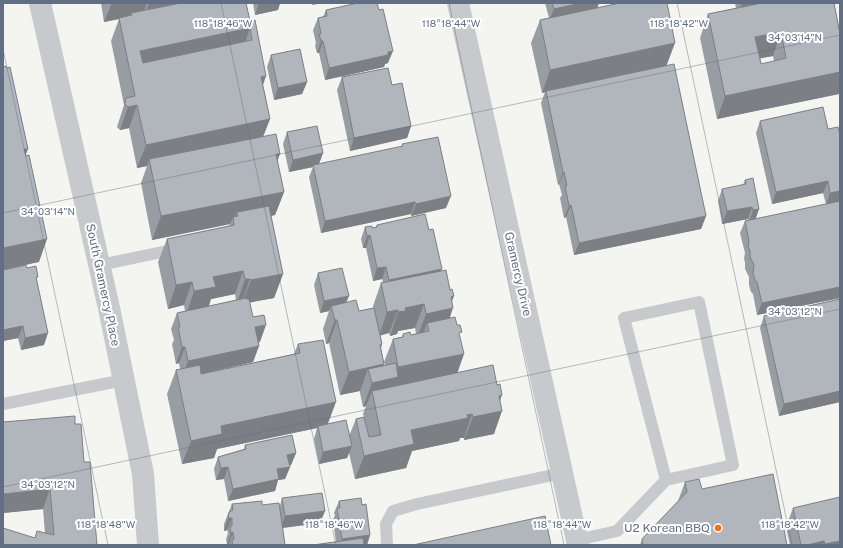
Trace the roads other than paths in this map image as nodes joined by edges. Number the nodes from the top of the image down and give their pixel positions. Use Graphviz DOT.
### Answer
graph roads {
  1 [pos="40,3"];
  2 [pos="458,3"];
  3 [pos="187,247"];
  4 [pos="100,265"];
  5 [pos="124,380"];
  6 [pos="3,404"];
  7 [pos="562,473"];
  8 [pos="666,480"];
  9 [pos="577,542"];
  10 [pos="148,545"];
  11 [pos="388,545"];
  1 -- 4 [label="street, South Gramercy Place"];
  2 -- 7 [label="street, Gramercy Drive"];
  3 -- 4 [label="lane"];
  4 -- 5 [label="street, South Gramercy Place"];
  5 -- 6 [label="lane"];
  5 -- 10 [label="street, South Gramercy Place"];
  7 -- 9 [label="street, Gramercy Drive"];
  7 -- 11 [label="lane"];
  8 -- 8 [label="lane"];
  8 -- 9 [label="lane"];
}
